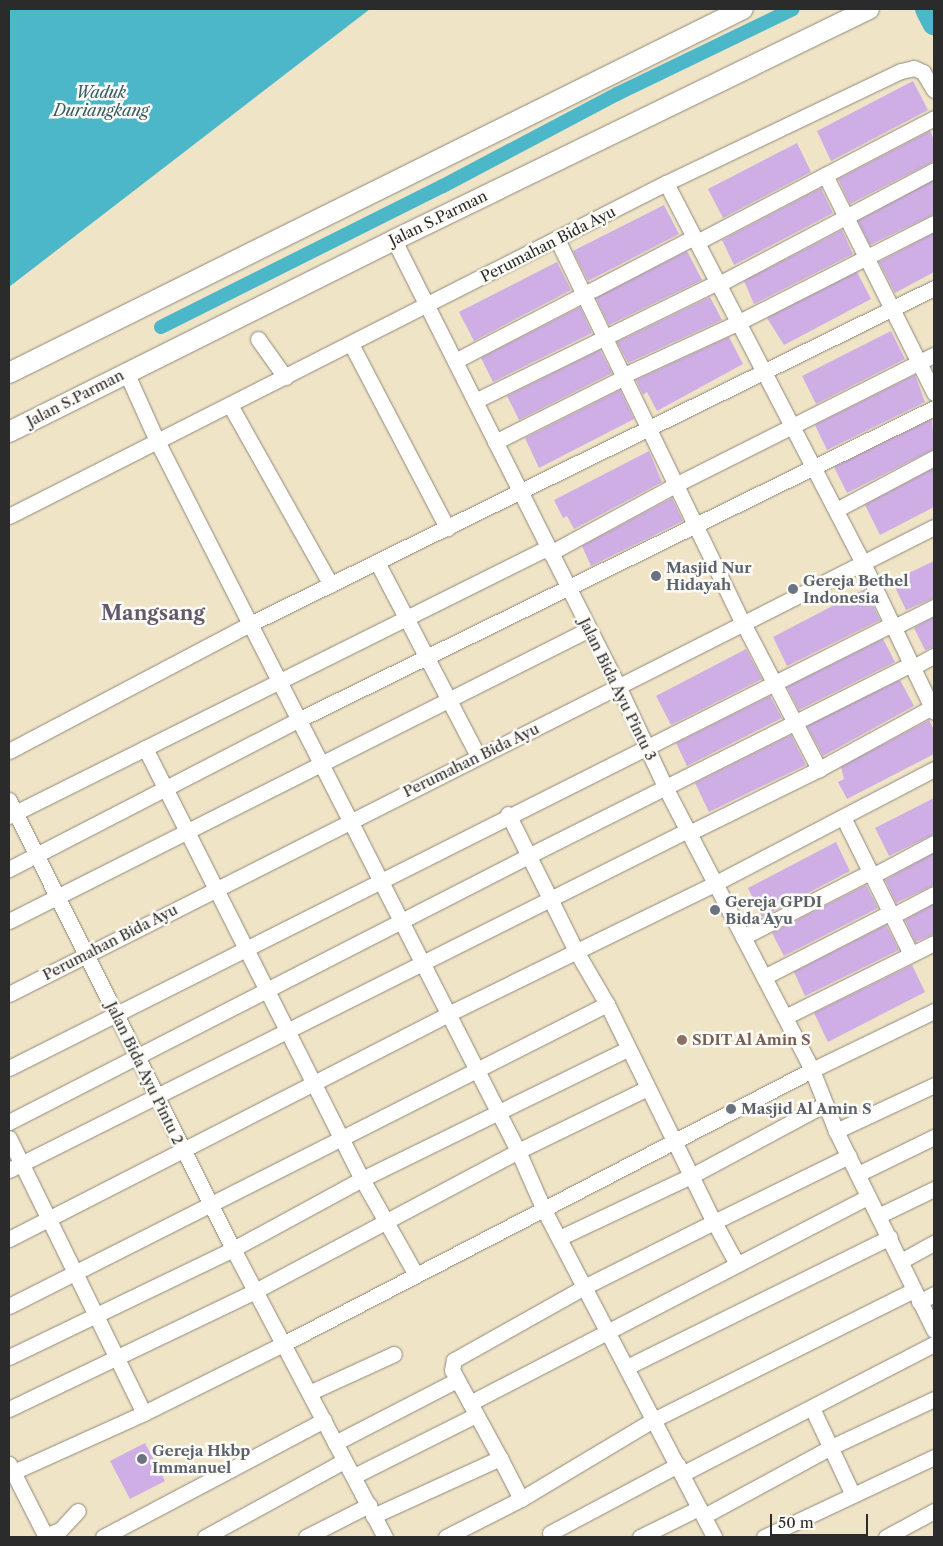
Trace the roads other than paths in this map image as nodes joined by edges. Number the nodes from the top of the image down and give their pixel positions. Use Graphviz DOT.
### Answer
graph roads {
  1 [pos="743,9"];
  2 [pos="869,9"];
  3 [pos="934,90"];
  4 [pos="934,118"];
  5 [pos="934,170"];
  6 [pos="825,175"];
  7 [pos="666,183"];
  8 [pos="846,215"];
  9 [pos="934,222"];
  10 [pos="557,238"];
  11 [pos="394,240"];
  12 [pos="696,240"];
  13 [pos="867,256"];
  14 [pos="718,283"];
  15 [pos="934,288"];
  16 [pos="584,294"];
  17 [pos="427,306"];
  18 [pos="893,308"];
  19 [pos="739,322"];
  20 [pos="605,335"];
  21 [pos="258,339"];
  22 [pos="351,344"];
  23 [pos="934,355"];
  24 [pos="454,361"];
  25 [pos="920,363"];
  26 [pos="764,371"];
  27 [pos="126,372"];
  28 [pos="9,373"];
  29 [pos="625,376"];
  30 [pos="285,377"];
  31 [pos="934,393"];
  32 [pos="475,401"];
  33 [pos="230,405"];
  34 [pos="934,408"];
  35 [pos="793,427"];
  36 [pos="650,428"];
  37 [pos="9,432"];
  38 [pos="158,441"];
  39 [pos="495,442"];
  40 [pos="934,458"];
  41 [pos="815,469"];
  42 [pos="677,484"];
  43 [pos="519,493"];
  44 [pos="836,510"];
  45 [pos="9,516"];
  46 [pos="697,527"];
  47 [pos="934,527"];
  48 [pos="447,528"];
  49 [pos="548,550"];
  50 [pos="862,561"];
  51 [pos="377,562"];
  52 [pos="331,585"];
  53 [pos="568,589"];
  54 [pos="934,607"];
  55 [pos="406,618"];
  56 [pos="743,623"];
  57 [pos="250,624"];
  58 [pos="893,626"];
  59 [pos="589,629"];
  60 [pos="934,656"];
  61 [pos="428,659"];
  62 [pos="912,665"];
  63 [pos="278,680"];
  64 [pos="774,683"];
  65 [pos="620,688"];
  66 [pos="448,698"];
  67 [pos="934,708"];
  68 [pos="298,720"];
  69 [pos="795,724"];
  70 [pos="145,748"];
  71 [pos="648,750"];
  72 [pos="9,752"];
  73 [pos="478,756"];
  74 [pos="320,763"];
  75 [pos="818,769"];
  76 [pos="934,770"];
  77 [pos="166,788"];
  78 [pos="666,789"];
  79 [pos="11,810"];
  80 [pos="508,814"];
  81 [pos="843,817"];
  82 [pos="348,820"];
  83 [pos="188,830"];
  84 [pos="688,832"];
  85 [pos="934,843"];
  86 [pos="36,855"];
  87 [pos="530,855"];
  88 [pos="9,869"];
  89 [pos="871,874"];
  90 [pos="380,882"];
  91 [pos="716,884"];
  92 [pos="217,887"];
  93 [pos="934,894"];
  94 [pos="57,895"];
  95 [pos="551,898"];
  96 [pos="892,914"];
  97 [pos="9,921"];
  98 [pos="401,922"];
  99 [pos="744,937"];
  100 [pos="934,943"];
  101 [pos="247,947"];
  102 [pos="576,952"];
  103 [pos="86,954"];
  104 [pos="911,954"];
  105 [pos="422,963"];
  106 [pos="764,977"];
  107 [pos="268,989"];
  108 [pos="9,994"];
  109 [pos="607,1004"];
  110 [pos="934,1011"];
  111 [pos="116,1014"];
  112 [pos="448,1014"];
  113 [pos="785,1017"];
  114 [pos="288,1031"];
  115 [pos="627,1049"];
  116 [pos="136,1055"];
  117 [pos="9,1068"];
  118 [pos="475,1069"];
  119 [pos="812,1070"];
  120 [pos="314,1083"];
  121 [pos="934,1085"];
  122 [pos="648,1088"];
  123 [pos="156,1097"];
  124 [pos="826,1104"];
  125 [pos="496,1112"];
  126 [pos="9,1122"];
  127 [pos="836,1132"];
  128 [pos="340,1136"];
  129 [pos="934,1137"];
  130 [pos="9,1138"];
  131 [pos="676,1142"];
  132 [pos="183,1151"];
  133 [pos="518,1151"];
  134 [pos="849,1156"];
  135 [pos="15,1167"];
  136 [pos="858,1174"];
  137 [pos="691,1176"];
  138 [pos="362,1179"];
  139 [pos="934,1189"];
  140 [pos="868,1197"];
  141 [pos="211,1206"];
  142 [pos="544,1210"];
  143 [pos="878,1216"];
  144 [pos="50,1219"];
  145 [pos="386,1221"];
  146 [pos="714,1222"];
  147 [pos="890,1237"];
  148 [pos="559,1238"];
  149 [pos="9,1239"];
  150 [pos="934,1243"];
  151 [pos="233,1249"];
  152 [pos="901,1262"];
  153 [pos="737,1264"];
  154 [pos="76,1272"];
  155 [pos="416,1275"];
  156 [pos="586,1286"];
  157 [pos="256,1290"];
  158 [pos="934,1294"];
  159 [pos="915,1297"];
  160 [pos="9,1306"];
  161 [pos="96,1315"];
  162 [pos="608,1329"];
  163 [pos="934,1330"];
  164 [pos="285,1343"];
  165 [pos="934,1344"];
  166 [pos="394,1354"];
  167 [pos="9,1357"];
  168 [pos="117,1357"];
  169 [pos="627,1367"];
  170 [pos="458,1380"];
  171 [pos="310,1392"];
  172 [pos="934,1399"];
  173 [pos="812,1408"];
  174 [pos="473,1409"];
  175 [pos="9,1410"];
  176 [pos="144,1413"];
  177 [pos="324,1420"];
  178 [pos="653,1420"];
  179 [pos="335,1443"];
  180 [pos="829,1448"];
  181 [pos="934,1457"];
  182 [pos="500,1458"];
  183 [pos="344,1461"];
  184 [pos="680,1469"];
  185 [pos="10,1470"];
  186 [pos="354,1476"];
  187 [pos="853,1495"];
  188 [pos="521,1499"];
  189 [pos="371,1510"];
  190 [pos="78,1511"];
  191 [pos="934,1511"];
  192 [pos="702,1512"];
  193 [pos="45,1536"];
  194 [pos="548,1536"];
  195 [pos="103,1537"];
  196 [pos="205,1537"];
  197 [pos="306,1537"];
  198 [pos="385,1537"];
  199 [pos="446,1537"];
  200 [pos="640,1537"];
  201 [pos="714,1537"];
  202 [pos="764,1537"];
  203 [pos="886,1537"];
  1 -- 28 [label="main road"];
  2 -- 11 [label="main road, Jalan S.Parman"];
  3 -- 7 [label="street, Perumahan Bida Ayu"];
  4 -- 6 [label="street"];
  5 -- 8 [label="street"];
  6 -- 8 [label="street"];
  6 -- 12 [label="street"];
  7 -- 10 [label="street, Perumahan Bida Ayu"];
  7 -- 12 [label="street"];
  8 -- 13 [label="street"];
  8 -- 14 [label="street"];
  9 -- 13 [label="street"];
  10 -- 16 [label="street"];
  10 -- 17 [label="street, Perumahan Bida Ayu"];
  11 -- 17 [label="street, Jalan Bida Ayu Pintu 3"];
  11 -- 27 [label="main road, Jalan S.Parman"];
  12 -- 14 [label="street"];
  12 -- 16 [label="street"];
  13 -- 18 [label="street"];
  13 -- 19 [label="street"];
  14 -- 19 [label="street"];
  14 -- 20 [label="street"];
  15 -- 18 [label="street"];
  16 -- 20 [label="street"];
  16 -- 24 [label="street"];
  17 -- 22 [label="street, Perumahan Bida Ayu"];
  17 -- 24 [label="street, Jalan Bida Ayu Pintu 3"];
  18 -- 25 [label="street"];
  18 -- 26 [label="street"];
  19 -- 26 [label="street"];
  19 -- 29 [label="street"];
  20 -- 29 [label="street"];
  20 -- 32 [label="street"];
  21 -- 30 [label="street"];
  22 -- 30 [label="street, Perumahan Bida Ayu"];
  22 -- 48 [label="street"];
  23 -- 25 [label="street"];
  24 -- 32 [label="street, Jalan Bida Ayu Pintu 3"];
  25 -- 31 [label="street"];
  25 -- 35 [label="street"];
  26 -- 35 [label="street"];
  26 -- 36 [label="street"];
  27 -- 37 [label="main road, Jalan S.Parman"];
  27 -- 38 [label="street"];
  29 -- 36 [label="street"];
  29 -- 39 [label="street"];
  30 -- 33 [label="street, Perumahan Bida Ayu"];
  32 -- 39 [label="street, Jalan Bida Ayu Pintu 3"];
  33 -- 38 [label="street, Perumahan Bida Ayu"];
  33 -- 52 [label="street"];
  34 -- 41 [label="street"];
  35 -- 41 [label="street"];
  35 -- 42 [label="street"];
  36 -- 42 [label="street"];
  36 -- 43 [label="street"];
  38 -- 45 [label="street, Perumahan Bida Ayu"];
  38 -- 57 [label="street"];
  39 -- 43 [label="street, Jalan Bida Ayu Pintu 3"];
  40 -- 44 [label="street"];
  41 -- 44 [label="street"];
  41 -- 46 [label="street"];
  42 -- 46 [label="street"];
  42 -- 49 [label="street"];
  43 -- 48 [label="street"];
  43 -- 49 [label="street, Jalan Bida Ayu Pintu 3"];
  44 -- 50 [label="street"];
  46 -- 53 [label="street"];
  46 -- 56 [label="street"];
  47 -- 50 [label="street, Perumahan Bida Ayu"];
  48 -- 51 [label="street"];
  49 -- 53 [label="street, Jalan Bida Ayu Pintu 3"];
  49 -- 55 [label="street"];
  50 -- 56 [label="street, Perumahan Bida Ayu"];
  50 -- 58 [label="street"];
  51 -- 52 [label="street"];
  51 -- 55 [label="street"];
  52 -- 57 [label="street"];
  53 -- 59 [label="street, Jalan Bida Ayu Pintu 3"];
  53 -- 61 [label="street"];
  54 -- 58 [label="street"];
  55 -- 61 [label="street"];
  55 -- 63 [label="street"];
  56 -- 64 [label="street"];
  56 -- 65 [label="street, Perumahan Bida Ayu"];
  57 -- 63 [label="street"];
  57 -- 72 [label="street"];
  58 -- 62 [label="street"];
  58 -- 64 [label="street"];
  59 -- 65 [label="street, Jalan Bida Ayu Pintu 3"];
  59 -- 66 [label="street"];
  60 -- 62 [label="street"];
  61 -- 66 [label="street"];
  61 -- 68 [label="street"];
  62 -- 67 [label="street"];
  62 -- 69 [label="street"];
  63 -- 68 [label="street"];
  63 -- 70 [label="street"];
  64 -- 69 [label="street"];
  64 -- 71 [label="street"];
  65 -- 71 [label="street, Jalan Bida Ayu Pintu 3"];
  65 -- 73 [label="street, Perumahan Bida Ayu"];
  66 -- 73 [label="street"];
  66 -- 74 [label="street"];
  67 -- 75 [label="street"];
  68 -- 74 [label="street"];
  68 -- 77 [label="street"];
  69 -- 75 [label="street"];
  69 -- 78 [label="street"];
  70 -- 77 [label="street"];
  70 -- 79 [label="street"];
  71 -- 78 [label="street, Jalan Bida Ayu Pintu 3"];
  71 -- 80 [label="street"];
  73 -- 82 [label="street, Perumahan Bida Ayu"];
  74 -- 82 [label="street"];
  74 -- 83 [label="street"];
  75 -- 84 [label="street"];
  76 -- 81 [label="street"];
  77 -- 83 [label="street"];
  77 -- 86 [label="street"];
  78 -- 84 [label="street, Jalan Bida Ayu Pintu 3"];
  78 -- 87 [label="street"];
  79 -- 86 [label="street, Jalan Bida Ayu Pintu 2"];
  80 -- 87 [label="street"];
  80 -- 90 [label="street"];
  81 -- 89 [label="street"];
  81 -- 91 [label="street"];
  82 -- 90 [label="street"];
  82 -- 92 [label="street, Perumahan Bida Ayu"];
  83 -- 92 [label="street"];
  83 -- 94 [label="street"];
  84 -- 91 [label="street, Jalan Bida Ayu Pintu 3"];
  84 -- 95 [label="street"];
  85 -- 89 [label="street"];
  86 -- 88 [label="street"];
  86 -- 94 [label="street, Jalan Bida Ayu Pintu 2"];
  87 -- 95 [label="street"];
  87 -- 98 [label="street"];
  89 -- 96 [label="street"];
  89 -- 99 [label="street"];
  90 -- 98 [label="street"];
  90 -- 101 [label="street"];
  91 -- 99 [label="street, Jalan Bida Ayu Pintu 3"];
  91 -- 102 [label="street"];
  92 -- 101 [label="street"];
  92 -- 103 [label="street, Perumahan Bida Ayu"];
  93 -- 96 [label="street"];
  94 -- 97 [label="street"];
  94 -- 103 [label="street, Jalan Bida Ayu Pintu 2"];
  95 -- 102 [label="street"];
  95 -- 105 [label="street"];
  96 -- 104 [label="street"];
  96 -- 106 [label="street"];
  98 -- 105 [label="street"];
  98 -- 107 [label="street"];
  99 -- 106 [label="street, Jalan Bida Ayu Pintu 3"];
  100 -- 104 [label="street"];
  101 -- 107 [label="street"];
  101 -- 111 [label="street"];
  102 -- 109 [label="street"];
  102 -- 112 [label="street"];
  103 -- 108 [label="street, Perumahan Bida Ayu"];
  103 -- 111 [label="street, Jalan Bida Ayu Pintu 2"];
  104 -- 113 [label="street"];
  105 -- 112 [label="street"];
  105 -- 114 [label="street"];
  106 -- 113 [label="street, Jalan Bida Ayu Pintu 3"];
  107 -- 114 [label="street"];
  107 -- 116 [label="street"];
  109 -- 115 [label="street"];
  109 -- 118 [label="street"];
  110 -- 119 [label="street"];
  111 -- 116 [label="street, Jalan Bida Ayu Pintu 2"];
  111 -- 117 [label="street"];
  112 -- 118 [label="street"];
  112 -- 120 [label="street"];
  113 -- 119 [label="street, Jalan Bida Ayu Pintu 3"];
  114 -- 120 [label="street"];
  114 -- 123 [label="street"];
  115 -- 122 [label="street"];
  115 -- 125 [label="street"];
  116 -- 123 [label="street, Jalan Bida Ayu Pintu 2"];
  116 -- 126 [label="street"];
  118 -- 125 [label="street"];
  118 -- 128 [label="street"];
  119 -- 124 [label="street, Jalan Bida Ayu Pintu 3"];
  119 -- 131 [label="street"];
  120 -- 128 [label="street"];
  120 -- 132 [label="street"];
  121 -- 127 [label="street"];
  122 -- 131 [label="street"];
  122 -- 133 [label="street"];
  123 -- 132 [label="street, Jalan Bida Ayu Pintu 2"];
  123 -- 135 [label="street"];
  124 -- 127 [label="street, Jalan Bida Ayu Pintu 3"];
  124 -- 137 [label="street"];
  125 -- 133 [label="street"];
  125 -- 138 [label="street"];
  127 -- 134 [label="street, Jalan Bida Ayu Pintu 3"];
  128 -- 138 [label="street"];
  128 -- 141 [label="street"];
  129 -- 136 [label="street"];
  130 -- 135 [label="street"];
  131 -- 137 [label="street"];
  131 -- 142 [label="street"];
  132 -- 141 [label="street, Jalan Bida Ayu Pintu 2"];
  132 -- 144 [label="street"];
  133 -- 142 [label="street"];
  133 -- 145 [label="street"];
  134 -- 136 [label="street, Jalan Bida Ayu Pintu 3"];
  134 -- 146 [label="street"];
  135 -- 144 [label="street"];
  136 -- 140 [label="street, Jalan Bida Ayu Pintu 3"];
  137 -- 146 [label="street"];
  137 -- 148 [label="street"];
  138 -- 145 [label="street"];
  138 -- 151 [label="street"];
  139 -- 143 [label="street"];
  140 -- 143 [label="street, Jalan Bida Ayu Pintu 3"];
  140 -- 153 [label="street"];
  141 -- 151 [label="street, Jalan Bida Ayu Pintu 2"];
  141 -- 154 [label="street"];
  142 -- 148 [label="street"];
  142 -- 155 [label="street"];
  143 -- 147 [label="street, Jalan Bida Ayu Pintu 3"];
  144 -- 149 [label="street"];
  144 -- 154 [label="street"];
  145 -- 155 [label="street"];
  145 -- 157 [label="street"];
  146 -- 153 [label="street"];
  146 -- 156 [label="street"];
  147 -- 152 [label="street, Jalan Bida Ayu Pintu 3"];
  147 -- 169 [label="street"];
  148 -- 156 [label="street"];
  150 -- 152 [label="street"];
  151 -- 157 [label="street, Jalan Bida Ayu Pintu 2"];
  151 -- 161 [label="street"];
  152 -- 159 [label="street, Jalan Bida Ayu Pintu 3"];
  153 -- 162 [label="street"];
  154 -- 160 [label="street"];
  154 -- 161 [label="street"];
  155 -- 164 [label="street"];
  156 -- 162 [label="street"];
  156 -- 170 [label="street"];
  157 -- 164 [label="street, Jalan Bida Ayu Pintu 2"];
  157 -- 168 [label="street"];
  158 -- 159 [label="street"];
  159 -- 163 [label="street, Jalan Bida Ayu Pintu 3"];
  159 -- 178 [label="street"];
  161 -- 167 [label="street"];
  161 -- 168 [label="street"];
  162 -- 169 [label="street"];
  162 -- 174 [label="street"];
  164 -- 171 [label="street, Jalan Bida Ayu Pintu 2"];
  164 -- 176 [label="street"];
  165 -- 173 [label="street"];
  166 -- 171 [label="street"];
  168 -- 175 [label="street"];
  168 -- 176 [label="street"];
  169 -- 178 [label="street"];
  170 -- 174 [label="street"];
  170 -- 179 [label="street"];
  171 -- 177 [label="street, Jalan Bida Ayu Pintu 2"];
  172 -- 180 [label="street"];
  173 -- 180 [label="street"];
  173 -- 184 [label="street"];
  174 -- 182 [label="street"];
  174 -- 186 [label="street"];
  176 -- 185 [label="street"];
  177 -- 179 [label="street, Jalan Bida Ayu Pintu 2"];
  177 -- 195 [label="street"];
  178 -- 184 [label="street"];
  178 -- 188 [label="street"];
  179 -- 183 [label="street, Jalan Bida Ayu Pintu 2"];
  180 -- 187 [label="street"];
  180 -- 192 [label="street"];
  181 -- 187 [label="street"];
  182 -- 188 [label="street"];
  182 -- 189 [label="street"];
  183 -- 186 [label="street, Jalan Bida Ayu Pintu 2"];
  183 -- 196 [label="street"];
  184 -- 192 [label="street"];
  184 -- 194 [label="street"];
  185 -- 193 [label="street"];
  186 -- 189 [label="street, Jalan Bida Ayu Pintu 2"];
  187 -- 202 [label="street"];
  188 -- 199 [label="street"];
  189 -- 197 [label="street"];
  189 -- 198 [label="street, Jalan Bida Ayu Pintu 2"];
  190 -- 193 [label="street"];
  191 -- 203 [label="street"];
  192 -- 200 [label="street"];
  192 -- 201 [label="street"];
}
